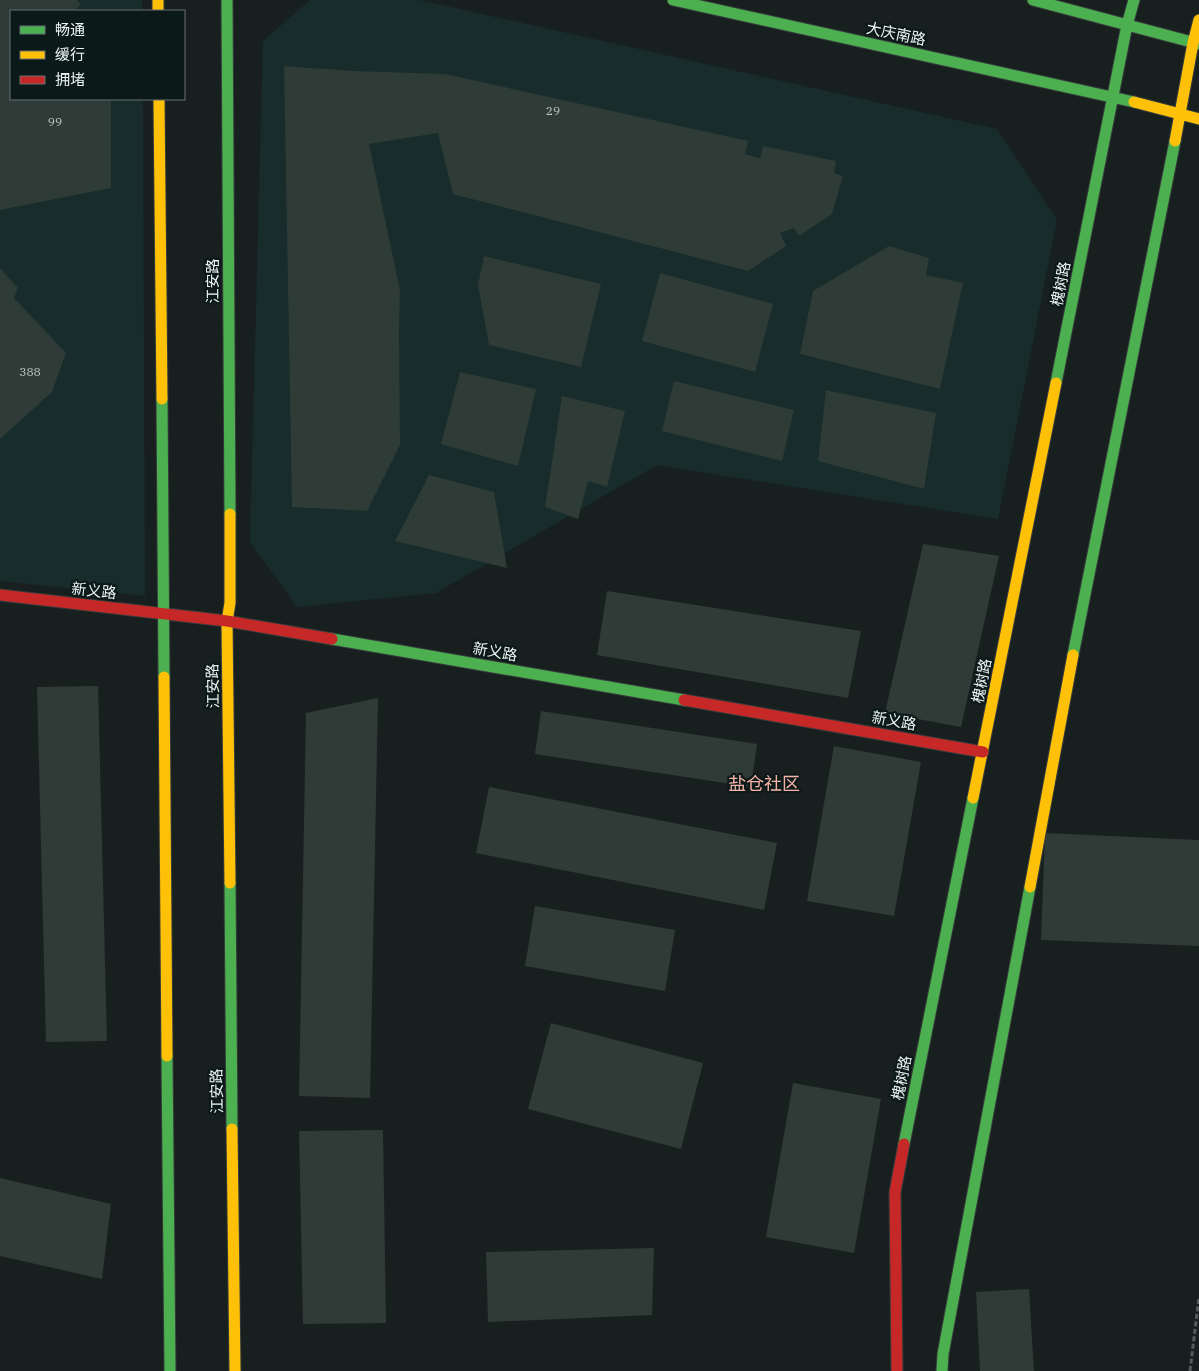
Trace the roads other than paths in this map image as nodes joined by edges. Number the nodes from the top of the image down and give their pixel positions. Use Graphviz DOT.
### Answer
graph roads {
  1 [pos="227,0"];
  2 [pos="673,0"];
  3 [pos="1033,0"];
  4 [pos="1134,0"];
  5 [pos="1199,20"];
  6 [pos="1127,25"];
  7 [pos="1196,43"];
  8 [pos="1114,97"];
  9 [pos="159,100"];
  10 [pos="1180,114"];
  11 [pos="1199,119"];
  12 [pos="0,596"];
  13 [pos="163,613"];
  14 [pos="227,621"];
  15 [pos="983,752"];
  16 [pos="170,1371"];
  17 [pos="235,1371"];
  18 [pos="897,1371"];
  19 [pos="942,1371"];
  1 -- 14 [label="street, 江安路"];
  2 -- 8 [label="street, 大庆南路"];
  3 -- 6 [label="street"];
  4 -- 6 [label="street, 槐树路"];
  5 -- 7 [label="street"];
  6 -- 7 [label="street"];
  6 -- 8 [label="street, 槐树路"];
  7 -- 10 [label="street"];
  8 -- 10 [label="street, 大庆南路"];
  8 -- 15 [label="street, 槐树路"];
  9 -- 13 [label="street"];
  10 -- 11 [label="street, 大庆南路"];
  10 -- 19 [label="street"];
  12 -- 13 [label="street, 新义路"];
  13 -- 14 [label="street, 新义路"];
  13 -- 16 [label="street"];
  14 -- 15 [label="street, 新义路"];
  14 -- 17 [label="street, 江安路"];
  15 -- 18 [label="street, 槐树路"];
}
